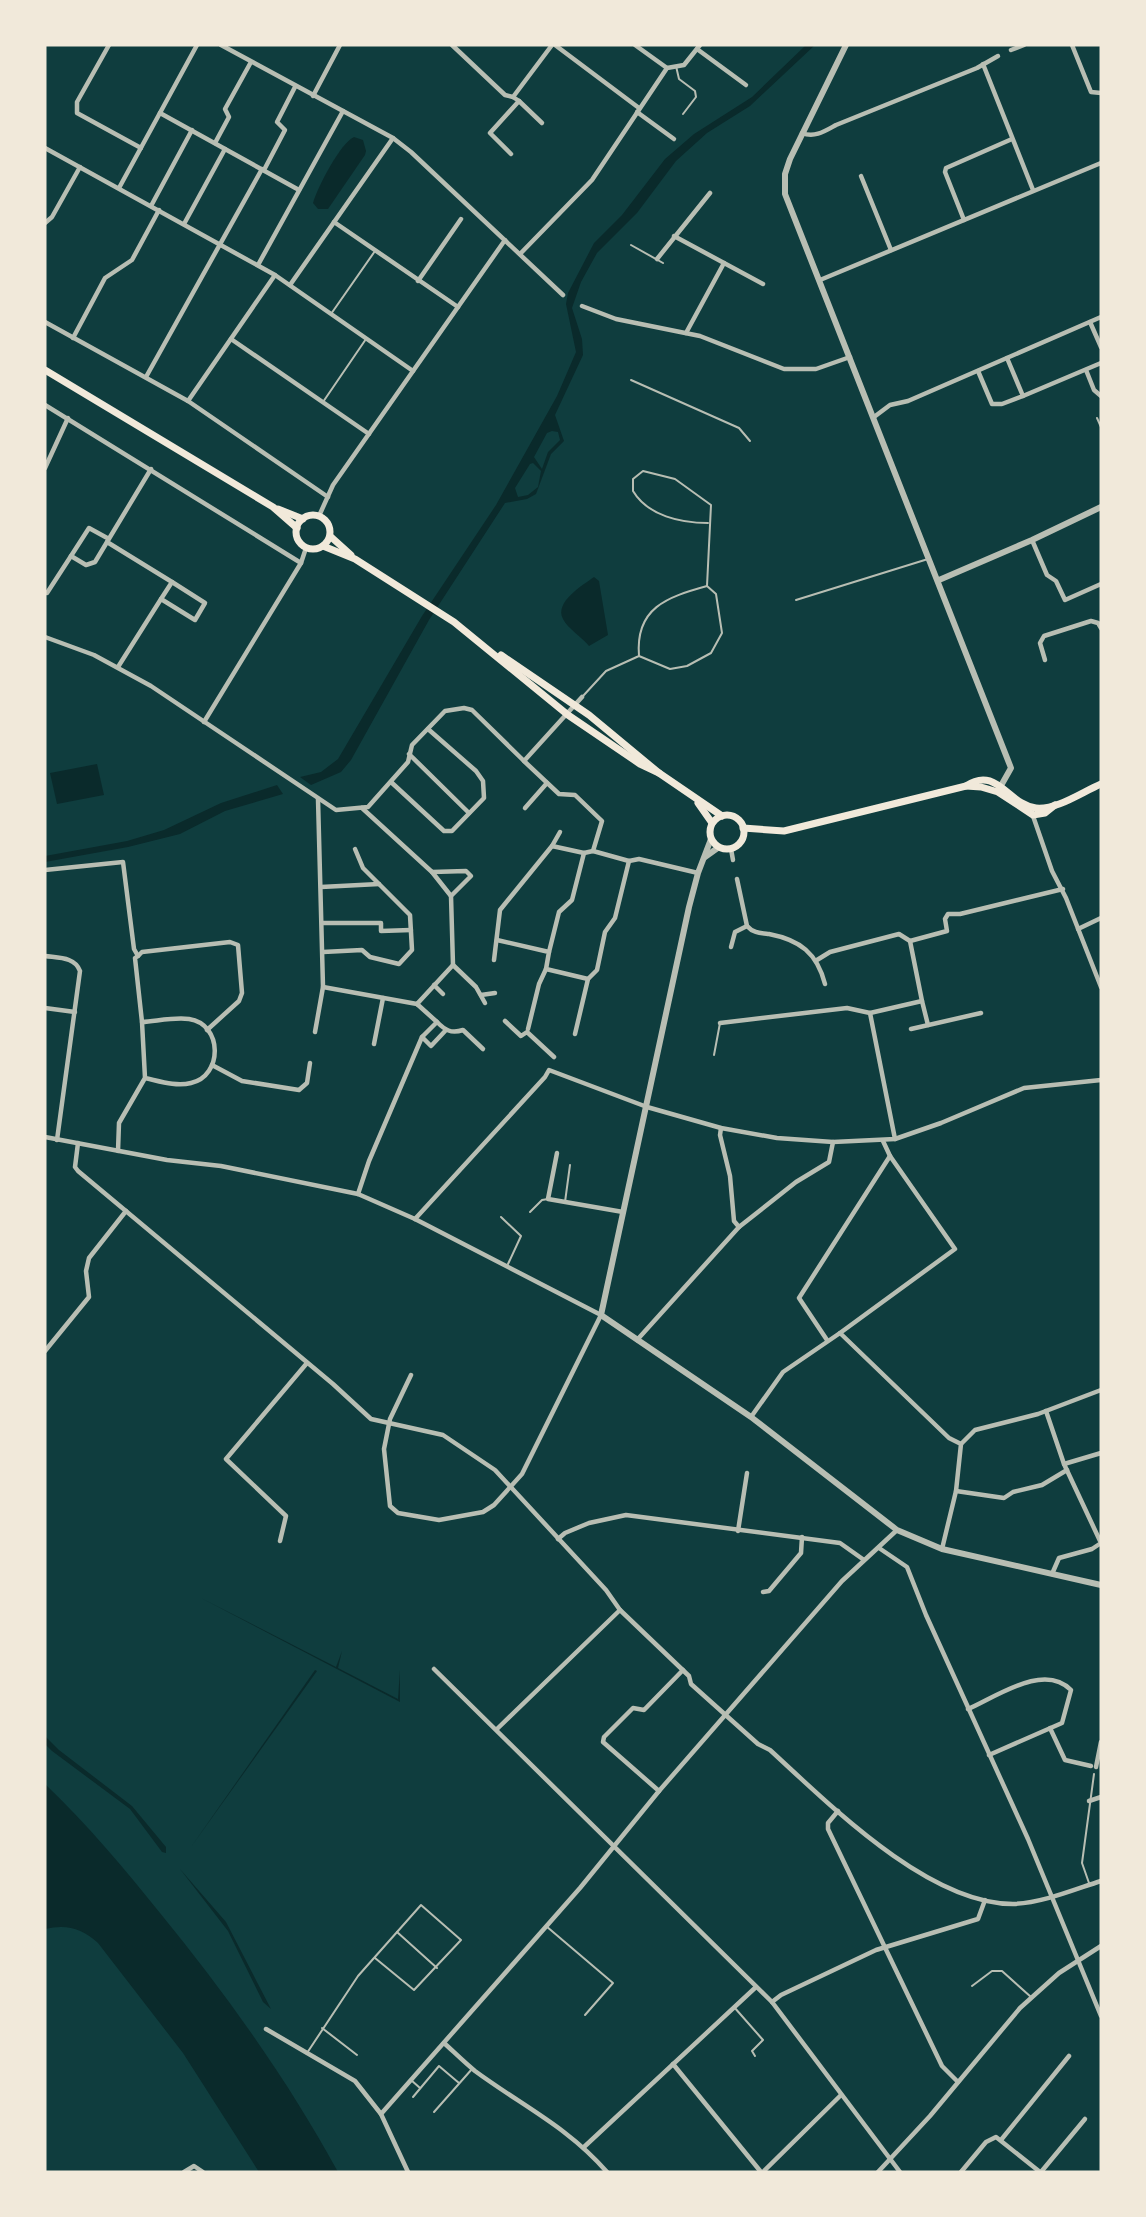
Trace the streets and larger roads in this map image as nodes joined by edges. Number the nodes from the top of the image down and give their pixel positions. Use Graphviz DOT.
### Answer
graph roads {
  1 [pos="109,45"];
  2 [pos="197,45"];
  3 [pos="220,45"];
  4 [pos="340,45"];
  5 [pos="452,45"];
  6 [pos="553,45"];
  7 [pos="635,45"];
  8 [pos="846,45"];
  9 [pos="1024,45"];
  10 [pos="1072,45"];
  11 [pos="699,47"];
  12 [pos="1011,50"];
  13 [pos="998,56"];
  14 [pos="250,62"];
  15 [pos="984,64"];
  16 [pos="667,68"];
  17 [pos="746,85"];
  18 [pos="296,87"];
  19 [pos="1101,93"];
  20 [pos="313,96"];
  21 [pos="513,97"];
  22 [pos="519,101"];
  23 [pos="638,110"];
  24 [pos="343,111"];
  25 [pos="160,113"];
  26 [pos="542,123"];
  27 [pos="192,130"];
  28 [pos="802,133"];
  29 [pos="393,138"];
  30 [pos="674,139"];
  31 [pos="1012,139"];
  32 [pos="215,143"];
  33 [pos="45,148"];
  34 [pos="141,148"];
  35 [pos="225,149"];
  36 [pos="511,154"];
  37 [pos="1101,163"];
  38 [pos="80,166"];
  39 [pos="263,170"];
  40 [pos="861,176"];
  41 [pos="119,188"];
  42 [pos="299,190"];
  43 [pos="1033,190"];
  44 [pos="710,193"];
  45 [pos="151,206"];
  46 [pos="159,210"];
  47 [pos="461,219"];
  48 [pos="964,220"];
  49 [pos="334,222"];
  50 [pos="45,223"];
  51 [pos="184,224"];
  52 [pos="674,236"];
  53 [pos="505,240"];
  54 [pos="219,244"];
  55 [pos="891,250"];
  56 [pos="520,254"];
  57 [pos="657,259"];
  58 [pos="724,263"];
  59 [pos="258,265"];
  60 [pos="275,275"];
  61 [pos="820,280"];
  62 [pos="418,281"];
  63 [pos="763,284"];
  64 [pos="290,285"];
  65 [pos="563,295"];
  66 [pos="582,306"];
  67 [pos="458,307"];
  68 [pos="1101,317"];
  69 [pos="45,322"];
  70 [pos="1090,322"];
  71 [pos="687,333"];
  72 [pos="74,338"];
  73 [pos="231,339"];
  74 [pos="1101,347"];
  75 [pos="850,357"];
  76 [pos="1007,358"];
  77 [pos="1101,363"];
  78 [pos="45,370"];
  79 [pos="1086,370"];
  80 [pos="413,371"];
  81 [pos="978,371"];
  82 [pos="146,377"];
  83 [pos="1023,396"];
  84 [pos="1101,396"];
  85 [pos="188,401"];
  86 [pos="45,405"];
  87 [pos="874,417"];
  88 [pos="68,418"];
  89 [pos="369,434"];
  90 [pos="45,468"];
  91 [pos="151,469"];
  92 [pos="328,497"];
  93 [pos="273,507"];
  94 [pos="1101,507"];
  95 [pos="319,516"];
  96 [pos="303,519"];
  97 [pos="297,528"];
  98 [pos="330,536"];
  99 [pos="108,540"];
  100 [pos="1032,540"];
  101 [pos="323,546"];
  102 [pos="306,548"];
  103 [pos="71,556"];
  104 [pos="355,559"];
  105 [pos="301,562"];
  106 [pos="939,580"];
  107 [pos="172,582"];
  108 [pos="1101,584"];
  109 [pos="47,593"];
  110 [pos="161,599"];
  111 [pos="1065,600"];
  112 [pos="1059,602"];
  113 [pos="1101,628"];
  114 [pos="469,633"];
  115 [pos="45,637"];
  116 [pos="1045,660"];
  117 [pos="118,667"];
  118 [pos="582,697"];
  119 [pos="575,705"];
  120 [pos="568,714"];
  121 [pos="204,722"];
  122 [pos="428,729"];
  123 [pos="410,753"];
  124 [pos="524,760"];
  125 [pos="658,772"];
  126 [pos="391,782"];
  127 [pos="547,783"];
  128 [pos="1101,784"];
  129 [pos="1000,789"];
  130 [pos="695,798"];
  131 [pos="318,800"];
  132 [pos="362,808"];
  133 [pos="525,808"];
  134 [pos="1032,811"];
  135 [pos="469,813"];
  136 [pos="722,816"];
  137 [pos="712,824"];
  138 [pos="743,828"];
  139 [pos="765,831"];
  140 [pos="560,832"];
  141 [pos="711,838"];
  142 [pos="743,839"];
  143 [pos="552,846"];
  144 [pos="719,848"];
  145 [pos="355,849"];
  146 [pos="731,849"];
  147 [pos="593,851"];
  148 [pos="584,853"];
  149 [pos="704,858"];
  150 [pos="733,860"];
  151 [pos="629,861"];
  152 [pos="45,870"];
  153 [pos="432,872"];
  154 [pos="698,873"];
  155 [pos="737,879"];
  156 [pos="379,884"];
  157 [pos="321,887"];
  158 [pos="1063,889"];
  159 [pos="451,896"];
  160 [pos="1101,918"];
  161 [pos="322,923"];
  162 [pos="747,926"];
  163 [pos="1078,929"];
  164 [pos="411,930"];
  165 [pos="497,940"];
  166 [pos="910,941"];
  167 [pos="732,947"];
  168 [pos="322,952"];
  169 [pos="549,952"];
  170 [pos="45,956"];
  171 [pos="138,956"];
  172 [pos="494,960"];
  173 [pos="817,960"];
  174 [pos="453,965"];
  175 [pos="546,969"];
  176 [pos="588,980"];
  177 [pos="825,984"];
  178 [pos="434,985"];
  179 [pos="323,987"];
  180 [pos="1101,987"];
  181 [pos="495,993"];
  182 [pos="443,994"];
  183 [pos="481,995"];
  184 [pos="383,998"];
  185 [pos="922,1002"];
  186 [pos="485,1003"];
  187 [pos="417,1004"];
  188 [pos="45,1008"];
  189 [pos="75,1012"];
  190 [pos="870,1013"];
  191 [pos="981,1013"];
  192 [pos="505,1021"];
  193 [pos="142,1022"];
  194 [pos="437,1022"];
  195 [pos="720,1023"];
  196 [pos="928,1025"];
  197 [pos="528,1029"];
  198 [pos="911,1029"];
  199 [pos="207,1030"];
  200 [pos="446,1030"];
  201 [pos="315,1032"];
  202 [pos="575,1034"];
  203 [pos="422,1037"];
  204 [pos="374,1044"];
  205 [pos="483,1049"];
  206 [pos="554,1057"];
  207 [pos="310,1063"];
  208 [pos="212,1065"];
  209 [pos="145,1078"];
  210 [pos="1101,1080"];
  211 [pos="647,1107"];
  212 [pos="721,1128"];
  213 [pos="45,1137"];
  214 [pos="895,1139"];
  215 [pos="57,1140"];
  216 [pos="883,1141"];
  217 [pos="833,1142"];
  218 [pos="78,1143"];
  219 [pos="118,1151"];
  220 [pos="557,1153"];
  221 [pos="890,1156"];
  222 [pos="358,1194"];
  223 [pos="126,1211"];
  224 [pos="623,1212"];
  225 [pos="416,1219"];
  226 [pos="739,1227"];
  227 [pos="601,1315"];
  228 [pos="840,1333"];
  229 [pos="637,1340"];
  230 [pos="827,1340"];
  231 [pos="45,1351"];
  232 [pos="307,1363"];
  233 [pos="411,1375"];
  234 [pos="1101,1390"];
  235 [pos="1046,1411"];
  236 [pos="751,1417"];
  237 [pos="389,1425"];
  238 [pos="961,1444"];
  239 [pos="1101,1453"];
  240 [pos="1064,1464"];
  241 [pos="1067,1470"];
  242 [pos="747,1473"];
  243 [pos="512,1486"];
  244 [pos="956,1491"];
  245 [pos="897,1530"];
  246 [pos="738,1531"];
  247 [pos="802,1537"];
  248 [pos="558,1539"];
  249 [pos="280,1541"];
  250 [pos="1101,1543"];
  251 [pos="879,1548"];
  252 [pos="942,1549"];
  253 [pos="864,1560"];
  254 [pos="1052,1574"];
  255 [pos="1101,1585"];
  256 [pos="763,1592"];
  257 [pos="620,1610"];
  258 [pos="434,1669"];
  259 [pos="683,1670"];
  260 [pos="968,1709"];
  261 [pos="726,1715"];
  262 [pos="1050,1728"];
  263 [pos="496,1729"];
  264 [pos="1101,1742"];
  265 [pos="988,1755"];
  266 [pos="659,1791"];
  267 [pos="1101,1797"];
  268 [pos="1089,1801"];
  269 [pos="838,1811"];
  270 [pos="616,1846"];
  271 [pos="1101,1881"];
  272 [pos="1052,1896"];
  273 [pos="985,1900"];
  274 [pos="1101,1946"];
  275 [pos="886,1948"];
  276 [pos="1079,1960"];
  277 [pos="756,1987"];
  278 [pos="772,2002"];
  279 [pos="1101,2016"];
  280 [pos="266,2029"];
  281 [pos="444,2043"];
  282 [pos="1069,2056"];
  283 [pos="673,2064"];
  284 [pos="958,2082"];
  285 [pos="841,2095"];
  286 [pos="381,2114"];
  287 [pos="1085,2119"];
  288 [pos="1001,2140"];
  289 [pos="584,2147"];
  290 [pos="889,2159"];
  291 [pos="184,2172"];
  292 [pos="203,2172"];
  293 [pos="408,2172"];
  294 [pos="607,2172"];
  295 [pos="762,2172"];
  296 [pos="878,2172"];
  297 [pos="900,2172"];
  298 [pos="961,2172"];
  299 [pos="1040,2172"];
  1 -- 34 [label="street"];
  2 -- 25 [label="street"];
  3 -- 14 [label="street"];
  4 -- 20 [label="street"];
  5 -- 21 [label="street"];
  6 -- 21 [label="street"];
  6 -- 23 [label="street"];
  7 -- 16 [label="street"];
  8 -- 28 [label="street"];
  9 -- 12 [label="street"];
  10 -- 19 [label="street"];
  11 -- 16 [label="street"];
  11 -- 17 [label="street"];
  13 -- 15 [label="street"];
  14 -- 18 [label="street"];
  14 -- 32 [label="street"];
  15 -- 28 [label="street"];
  15 -- 31 [label="street"];
  16 -- 23 [label="street"];
  18 -- 20 [label="street"];
  18 -- 39 [label="street"];
  20 -- 24 [label="street"];
  21 -- 22 [label="street"];
  22 -- 26 [label="street"];
  22 -- 36 [label="street"];
  23 -- 30 [label="street"];
  23 -- 56 [label="street"];
  24 -- 29 [label="street"];
  24 -- 42 [label="street"];
  25 -- 27 [label="street"];
  25 -- 34 [label="street"];
  27 -- 32 [label="street"];
  27 -- 45 [label="street"];
  28 -- 61 [label="street"];
  29 -- 49 [label="street"];
  29 -- 53 [label="street"];
  31 -- 43 [label="street"];
  31 -- 48 [label="street"];
  32 -- 35 [label="street"];
  33 -- 38 [label="street"];
  34 -- 41 [label="street"];
  35 -- 39 [label="street"];
  35 -- 51 [label="street"];
  37 -- 43 [label="street"];
  38 -- 41 [label="street"];
  38 -- 50 [label="street"];
  39 -- 42 [label="street"];
  39 -- 54 [label="street"];
  40 -- 55 [label="street"];
  41 -- 45 [label="street"];
  42 -- 59 [label="street"];
  43 -- 48 [label="street"];
  44 -- 52 [label="street"];
  45 -- 46 [label="street"];
  46 -- 51 [label="street"];
  46 -- 72 [label="street"];
  47 -- 62 [label="street"];
  48 -- 55 [label="street"];
  49 -- 62 [label="street"];
  49 -- 64 [label="street"];
  51 -- 54 [label="street"];
  52 -- 57 [label="street"];
  52 -- 58 [label="street"];
  53 -- 56 [label="street"];
  53 -- 67 [label="street"];
  54 -- 59 [label="street"];
  54 -- 82 [label="street"];
  55 -- 61 [label="street"];
  56 -- 65 [label="street"];
  58 -- 63 [label="street"];
  58 -- 71 [label="street"];
  59 -- 60 [label="street"];
  60 -- 64 [label="street"];
  60 -- 73 [label="street"];
  61 -- 75 [label="street"];
  62 -- 67 [label="street"];
  64 -- 80 [label="street"];
  66 -- 71 [label="street"];
  67 -- 80 [label="street"];
  68 -- 70 [label="street"];
  69 -- 72 [label="street"];
  70 -- 74 [label="street"];
  70 -- 76 [label="street"];
  71 -- 75 [label="street"];
  72 -- 82 [label="street"];
  73 -- 85 [label="street"];
  73 -- 89 [label="street"];
  75 -- 87 [label="street"];
  76 -- 81 [label="street"];
  76 -- 83 [label="street"];
  77 -- 79 [label="street"];
  78 -- 93 [label="main road"];
  79 -- 83 [label="street"];
  79 -- 84 [label="street"];
  80 -- 89 [label="street"];
  81 -- 83 [label="street"];
  81 -- 87 [label="street"];
  82 -- 85 [label="street"];
  85 -- 92 [label="street"];
  86 -- 88 [label="street"];
  87 -- 106 [label="street"];
  88 -- 90 [label="street"];
  88 -- 91 [label="street"];
  89 -- 92 [label="street"];
  91 -- 99 [label="street"];
  91 -- 105 [label="street"];
  92 -- 95 [label="street"];
  93 -- 96 [label="main road"];
  93 -- 97 [label="main road"];
  94 -- 100 [label="street"];
  95 -- 96 [label="main road"];
  95 -- 98 [label="main road"];
  96 -- 97 [label="main road"];
  97 -- 102 [label="main road"];
  98 -- 101 [label="main road"];
  98 -- 104 [label="main road"];
  99 -- 103 [label="street"];
  99 -- 103 [label="street"];
  99 -- 107 [label="street"];
  100 -- 106 [label="street"];
  100 -- 111 [label="street"];
  101 -- 102 [label="main road"];
  101 -- 104 [label="main road"];
  102 -- 105 [label="street"];
  103 -- 109 [label="street"];
  104 -- 114 [label="main road"];
  105 -- 121 [label="street"];
  106 -- 129 [label="street"];
  107 -- 110 [label="street"];
  107 -- 110 [label="street"];
  108 -- 111 [label="street"];
  110 -- 117 [label="street"];
  111 -- 112 [label="street"];
  113 -- 116 [label="street"];
  114 -- 119 [label="main road"];
  114 -- 120 [label="main road"];
  115 -- 117 [label="street"];
  117 -- 121 [label="street"];
  118 -- 119 [label="street"];
  119 -- 120 [label="street"];
  119 -- 125 [label="main road"];
  120 -- 124 [label="street"];
  120 -- 125 [label="main road"];
  121 -- 131 [label="street"];
  122 -- 123 [label="street"];
  122 -- 124 [label="street"];
  122 -- 135 [label="street"];
  123 -- 126 [label="street"];
  123 -- 135 [label="street"];
  124 -- 127 [label="street"];
  125 -- 130 [label="main road"];
  126 -- 132 [label="street"];
  126 -- 135 [label="street"];
  127 -- 133 [label="street"];
  127 -- 147 [label="street"];
  128 -- 134 [label="main road"];
  129 -- 134 [label="main road"];
  129 -- 139 [label="main road"];
  130 -- 136 [label="main road"];
  130 -- 137 [label="main road"];
  131 -- 132 [label="street"];
  131 -- 157 [label="street"];
  132 -- 153 [label="street"];
  134 -- 158 [label="street"];
  136 -- 137 [label="main road"];
  136 -- 138 [label="main road"];
  137 -- 141 [label="main road"];
  138 -- 139 [label="main road"];
  138 -- 142 [label="main road"];
  139 -- 142 [label="main road"];
  140 -- 143 [label="street"];
  141 -- 144 [label="main road"];
  141 -- 149 [label="street"];
  142 -- 146 [label="main road"];
  143 -- 148 [label="street"];
  143 -- 165 [label="street"];
  144 -- 146 [label="main road"];
  144 -- 149 [label="street"];
  145 -- 156 [label="street"];
  146 -- 150 [label="street"];
  147 -- 148 [label="street"];
  147 -- 151 [label="street"];
  148 -- 169 [label="street"];
  149 -- 154 [label="street"];
  151 -- 154 [label="street"];
  151 -- 176 [label="street"];
  152 -- 171 [label="street"];
  153 -- 159 [label="street"];
  153 -- 159 [label="street"];
  154 -- 211 [label="street"];
  155 -- 162 [label="street"];
  156 -- 157 [label="street"];
  156 -- 164 [label="street"];
  157 -- 161 [label="street"];
  158 -- 163 [label="street"];
  158 -- 166 [label="street"];
  159 -- 174 [label="street"];
  160 -- 163 [label="street"];
  161 -- 164 [label="street"];
  161 -- 168 [label="street"];
  162 -- 167 [label="street"];
  162 -- 173 [label="street"];
  163 -- 180 [label="street"];
  164 -- 168 [label="street"];
  165 -- 169 [label="street"];
  165 -- 172 [label="street"];
  166 -- 173 [label="street"];
  166 -- 185 [label="street"];
  168 -- 179 [label="street"];
  169 -- 175 [label="street"];
  170 -- 189 [label="street"];
  171 -- 193 [label="street"];
  171 -- 199 [label="street"];
  173 -- 177 [label="street"];
  174 -- 178 [label="street"];
  174 -- 183 [label="street"];
  175 -- 176 [label="street"];
  175 -- 197 [label="street"];
  176 -- 202 [label="street"];
  178 -- 182 [label="street"];
  178 -- 187 [label="street"];
  179 -- 184 [label="street"];
  179 -- 201 [label="street"];
  181 -- 183 [label="street"];
  183 -- 186 [label="street"];
  184 -- 187 [label="street"];
  184 -- 204 [label="street"];
  185 -- 190 [label="street"];
  185 -- 196 [label="street"];
  187 -- 194 [label="street"];
  188 -- 189 [label="street"];
  189 -- 215 [label="street"];
  190 -- 195 [label="street"];
  190 -- 214 [label="street"];
  191 -- 196 [label="street"];
  192 -- 206 [label="street"];
  193 -- 199 [label="street"];
  193 -- 209 [label="street"];
  194 -- 200 [label="street"];
  194 -- 203 [label="street"];
  196 -- 198 [label="street"];
  199 -- 208 [label="street"];
  200 -- 203 [label="street"];
  200 -- 205 [label="street"];
  203 -- 222 [label="street"];
  207 -- 208 [label="street"];
  208 -- 209 [label="street"];
  209 -- 219 [label="street"];
  210 -- 214 [label="street"];
  211 -- 212 [label="street"];
  211 -- 224 [label="street"];
  211 -- 225 [label="street"];
  212 -- 217 [label="street"];
  212 -- 226 [label="street"];
  213 -- 215 [label="street"];
  214 -- 216 [label="street"];
  215 -- 218 [label="street"];
  216 -- 217 [label="street"];
  216 -- 221 [label="street"];
  217 -- 226 [label="street"];
  218 -- 219 [label="street"];
  218 -- 223 [label="street"];
  219 -- 222 [label="street"];
  220 -- 224 [label="street"];
  221 -- 228 [label="street"];
  221 -- 230 [label="street"];
  222 -- 225 [label="street"];
  223 -- 231 [label="street"];
  223 -- 232 [label="street"];
  224 -- 227 [label="street"];
  225 -- 227 [label="street"];
  226 -- 229 [label="street"];
  227 -- 229 [label="street"];
  227 -- 243 [label="street"];
  228 -- 230 [label="street"];
  228 -- 238 [label="street"];
  229 -- 236 [label="street"];
  230 -- 236 [label="street"];
  232 -- 237 [label="street"];
  232 -- 249 [label="street"];
  233 -- 237 [label="street"];
  234 -- 235 [label="street"];
  235 -- 238 [label="street"];
  235 -- 240 [label="street"];
  236 -- 245 [label="street"];
  237 -- 243 [label="street"];
  237 -- 243 [label="street"];
  238 -- 244 [label="street"];
  239 -- 240 [label="street"];
  240 -- 241 [label="street"];
  241 -- 244 [label="street"];
  241 -- 250 [label="street"];
  242 -- 246 [label="street"];
  243 -- 248 [label="street"];
  244 -- 252 [label="street"];
  245 -- 251 [label="street"];
  245 -- 252 [label="street"];
  246 -- 247 [label="street"];
  246 -- 248 [label="street"];
  247 -- 253 [label="street"];
  247 -- 256 [label="street"];
  248 -- 257 [label="street"];
  250 -- 254 [label="street"];
  251 -- 253 [label="street"];
  251 -- 260 [label="street"];
  252 -- 254 [label="street"];
  253 -- 261 [label="street"];
  254 -- 255 [label="street"];
  257 -- 259 [label="street"];
  257 -- 263 [label="street"];
  258 -- 263 [label="street"];
  259 -- 261 [label="street"];
  259 -- 266 [label="street"];
  260 -- 262 [label="street"];
  260 -- 265 [label="street"];
  261 -- 266 [label="street"];
  261 -- 269 [label="street"];
  262 -- 264 [label="street"];
  262 -- 265 [label="street"];
  263 -- 270 [label="street"];
  265 -- 272 [label="street"];
  266 -- 270 [label="street"];
  267 -- 268 [label="street"];
  269 -- 273 [label="street"];
  269 -- 275 [label="street"];
  270 -- 277 [label="street"];
  270 -- 281 [label="street"];
  271 -- 272 [label="street"];
  272 -- 273 [label="street"];
  272 -- 276 [label="street"];
  273 -- 275 [label="street"];
  274 -- 276 [label="street"];
  275 -- 278 [label="street"];
  275 -- 284 [label="street"];
  276 -- 279 [label="street"];
  276 -- 284 [label="street"];
  277 -- 278 [label="street"];
  277 -- 283 [label="street"];
  278 -- 285 [label="street"];
  280 -- 286 [label="street"];
  281 -- 286 [label="street"];
  281 -- 289 [label="street"];
  282 -- 288 [label="street"];
  283 -- 289 [label="street"];
  283 -- 295 [label="street"];
  284 -- 290 [label="street"];
  285 -- 290 [label="street"];
  285 -- 295 [label="street"];
  286 -- 293 [label="street"];
  287 -- 299 [label="street"];
  288 -- 298 [label="street"];
  288 -- 299 [label="street"];
  289 -- 294 [label="street"];
  290 -- 296 [label="street"];
  290 -- 297 [label="street"];
  291 -- 292 [label="street"];
}
